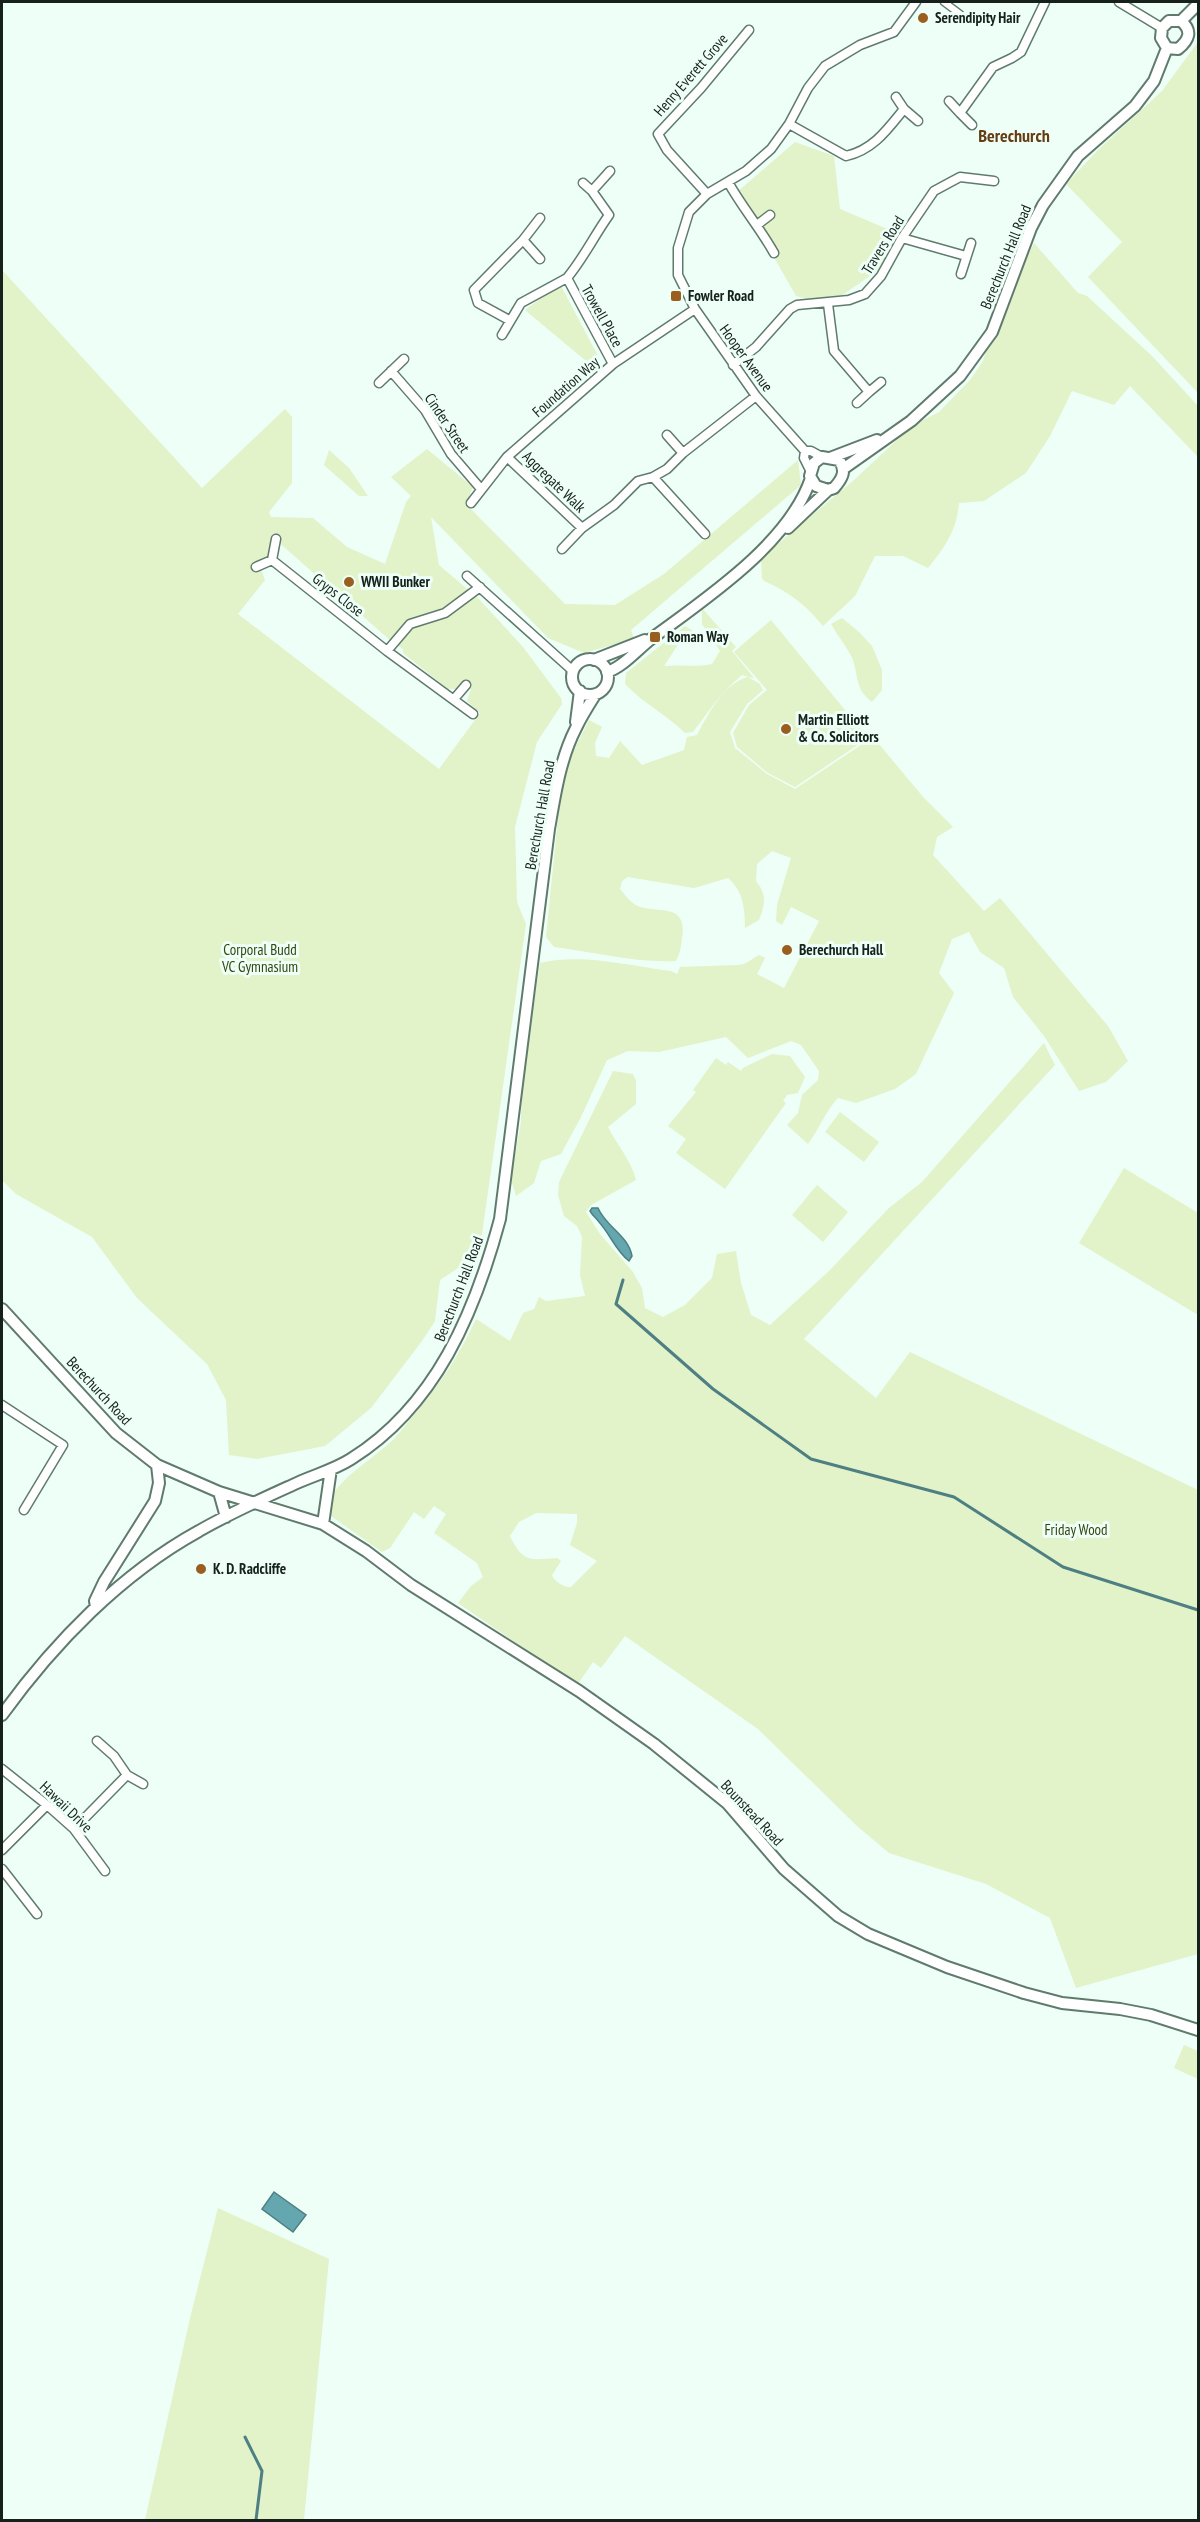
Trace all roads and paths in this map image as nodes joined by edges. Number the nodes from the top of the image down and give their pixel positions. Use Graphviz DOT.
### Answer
graph roads {
  1 [pos="916,2"];
  2 [pos="944,2"];
  3 [pos="1046,2"];
  4 [pos="1119,2"];
  5 [pos="1198,4"];
  6 [pos="962,18"];
  7 [pos="1181,21"];
  8 [pos="1161,28"];
  9 [pos="748,30"];
  10 [pos="1167,48"];
  11 [pos="896,97"];
  12 [pos="949,101"];
  13 [pos="904,109"];
  14 [pos="960,113"];
  15 [pos="918,121"];
  16 [pos="789,124"];
  17 [pos="972,125"];
  18 [pos="610,171"];
  19 [pos="728,182"];
  20 [pos="994,182"];
  21 [pos="583,183"];
  22 [pos="592,191"];
  23 [pos="706,194"];
  24 [pos="770,215"];
  25 [pos="540,218"];
  26 [pos="757,225"];
  27 [pos="902,238"];
  28 [pos="523,240"];
  29 [pos="971,243"];
  30 [pos="774,253"];
  31 [pos="966,256"];
  32 [pos="540,259"];
  33 [pos="961,274"];
  34 [pos="567,278"];
  35 [pos="828,304"];
  36 [pos="695,309"];
  37 [pos="509,321"];
  38 [pos="501,335"];
  39 [pos="404,359"];
  40 [pos="613,364"];
  41 [pos="733,365"];
  42 [pos="391,371"];
  43 [pos="881,382"];
  44 [pos="379,383"];
  45 [pos="869,392"];
  46 [pos="756,396"];
  47 [pos="856,403"];
  48 [pos="667,435"];
  49 [pos="883,439"];
  50 [pos="805,451"];
  51 [pos="683,453"];
  52 [pos="507,457"];
  53 [pos="826,458"];
  54 [pos="843,469"];
  55 [pos="811,475"];
  56 [pos="653,477"];
  57 [pos="481,489"];
  58 [pos="828,490"];
  59 [pos="471,503"];
  60 [pos="582,528"];
  61 [pos="780,532"];
  62 [pos="705,534"];
  63 [pos="276,539"];
  64 [pos="562,549"];
  65 [pos="272,560"];
  66 [pos="256,567"];
  67 [pos="467,576"];
  68 [pos="480,587"];
  69 [pos="651,639"];
  70 [pos="387,651"];
  71 [pos="594,660"];
  72 [pos="573,671"];
  73 [pos="607,672"];
  74 [pos="466,685"];
  75 [pos="580,691"];
  76 [pos="595,695"];
  77 [pos="454,699"];
  78 [pos="473,714"];
  79 [pos="575,729"];
  80 [pos="2,1310"];
  81 [pos="2,1406"];
  82 [pos="157,1465"];
  83 [pos="331,1469"];
  84 [pos="219,1492"];
  85 [pos="254,1502"];
  86 [pos="24,1510"];
  87 [pos="226,1517"];
  88 [pos="323,1524"];
  89 [pos="96,1607"];
  90 [pos="2,1715"];
  91 [pos="97,1741"];
  92 [pos="2,1769"];
  93 [pos="127,1775"];
  94 [pos="143,1784"];
  95 [pos="47,1805"];
  96 [pos="74,1829"];
  97 [pos="2,1850"];
  98 [pos="2,1869"];
  99 [pos="105,1870"];
  100 [pos="37,1914"];
  101 [pos="1198,2030"];
  1 -- 16 [label="street, Hooper Avenue"];
  2 -- 6 [label="street"];
  3 -- 14 [label="street"];
  4 -- 8 [label="street"];
  5 -- 7 [label="street"];
  7 -- 8 [label="street"];
  7 -- 10 [label="street"];
  8 -- 10 [label="street"];
  9 -- 23 [label="street, Henry Everett Grove"];
  10 -- 49 [label="street, Berechurch Hall Road"];
  11 -- 13 [label="street"];
  12 -- 14 [label="street"];
  13 -- 15 [label="street"];
  13 -- 16 [label="street"];
  14 -- 17 [label="street"];
  16 -- 19 [label="street, Hooper Avenue"];
  18 -- 22 [label="street"];
  19 -- 23 [label="street, Hooper Avenue"];
  19 -- 26 [label="street"];
  20 -- 27 [label="street, Travers Road"];
  21 -- 22 [label="street, Trowell Place"];
  22 -- 34 [label="street, Trowell Place"];
  23 -- 36 [label="street, Hooper Avenue"];
  24 -- 26 [label="street"];
  25 -- 28 [label="street"];
  26 -- 30 [label="street"];
  27 -- 31 [label="street"];
  27 -- 35 [label="street, Travers Road"];
  28 -- 32 [label="street"];
  28 -- 37 [label="street"];
  29 -- 31 [label="street"];
  31 -- 33 [label="street"];
  34 -- 37 [label="street"];
  34 -- 40 [label="street, Trowell Place"];
  35 -- 41 [label="street, Travers Road"];
  35 -- 45 [label="street"];
  36 -- 40 [label="street, Foundation Way"];
  36 -- 41 [label="street, Hooper Avenue"];
  37 -- 38 [label="street"];
  39 -- 42 [label="street"];
  40 -- 52 [label="street, Foundation Way"];
  41 -- 46 [label="street, Hooper Avenue"];
  42 -- 44 [label="street"];
  42 -- 57 [label="street, Cinder Street"];
  43 -- 45 [label="street"];
  45 -- 47 [label="street"];
  46 -- 50 [label="street, Hooper Avenue"];
  46 -- 51 [label="street"];
  48 -- 51 [label="street"];
  49 -- 53 [label="street, Berechurch Hall Road"];
  49 -- 54 [label="street, Berechurch Hall Road"];
  50 -- 53 [label="street, Hooper Avenue"];
  50 -- 55 [label="street"];
  51 -- 56 [label="street"];
  52 -- 57 [label="street, Foundation Way"];
  52 -- 60 [label="street, Aggregate Walk"];
  53 -- 54 [label="street"];
  53 -- 55 [label="street, Berechurch Hall Road"];
  54 -- 58 [label="street, Berechurch Hall Road"];
  55 -- 58 [label="street"];
  55 -- 61 [label="street, Berechurch Hall Road"];
  56 -- 60 [label="street"];
  56 -- 62 [label="street"];
  57 -- 59 [label="street, Foundation Way"];
  58 -- 61 [label="street, Berechurch Hall Road"];
  60 -- 64 [label="street"];
  61 -- 69 [label="street, Berechurch Hall Road"];
  63 -- 65 [label="street"];
  65 -- 66 [label="street"];
  65 -- 70 [label="street, Gryps Close"];
  67 -- 68 [label="street"];
  68 -- 70 [label="street"];
  68 -- 72 [label="street"];
  69 -- 71 [label="street, Berechurch Hall Road"];
  69 -- 73 [label="street, Berechurch Hall Road"];
  70 -- 77 [label="street, Gryps Close"];
  71 -- 72 [label="street"];
  71 -- 73 [label="street"];
  72 -- 75 [label="street"];
  73 -- 76 [label="street"];
  74 -- 77 [label="street"];
  75 -- 76 [label="street"];
  75 -- 79 [label="street, Berechurch Hall Road"];
  76 -- 79 [label="street, Berechurch Hall Road"];
  77 -- 78 [label="street, Gryps Close"];
  79 -- 83 [label="street, Berechurch Hall Road"];
  80 -- 82 [label="street, Berechurch Road"];
  81 -- 86 [label="street"];
  82 -- 84 [label="street, Berechurch Road"];
  82 -- 89 [label="street"];
  83 -- 85 [label="street, Berechurch Hall Road"];
  83 -- 88 [label="street"];
  84 -- 85 [label="street, Berechurch Road"];
  84 -- 87 [label="street"];
  85 -- 87 [label="street, Berechurch Hall Road"];
  85 -- 88 [label="street, Bounstead Road"];
  87 -- 89 [label="street, Berechurch Hall Road"];
  88 -- 101 [label="street, Bounstead Road"];
  89 -- 90 [label="street, Berechurch Hall Road"];
  91 -- 93 [label="street"];
  92 -- 95 [label="street, Hawaii Drive"];
  93 -- 94 [label="street"];
  93 -- 96 [label="street"];
  95 -- 96 [label="street, Hawaii Drive"];
  95 -- 97 [label="street"];
  96 -- 99 [label="street, Hawaii Drive"];
  98 -- 100 [label="street"];
}
